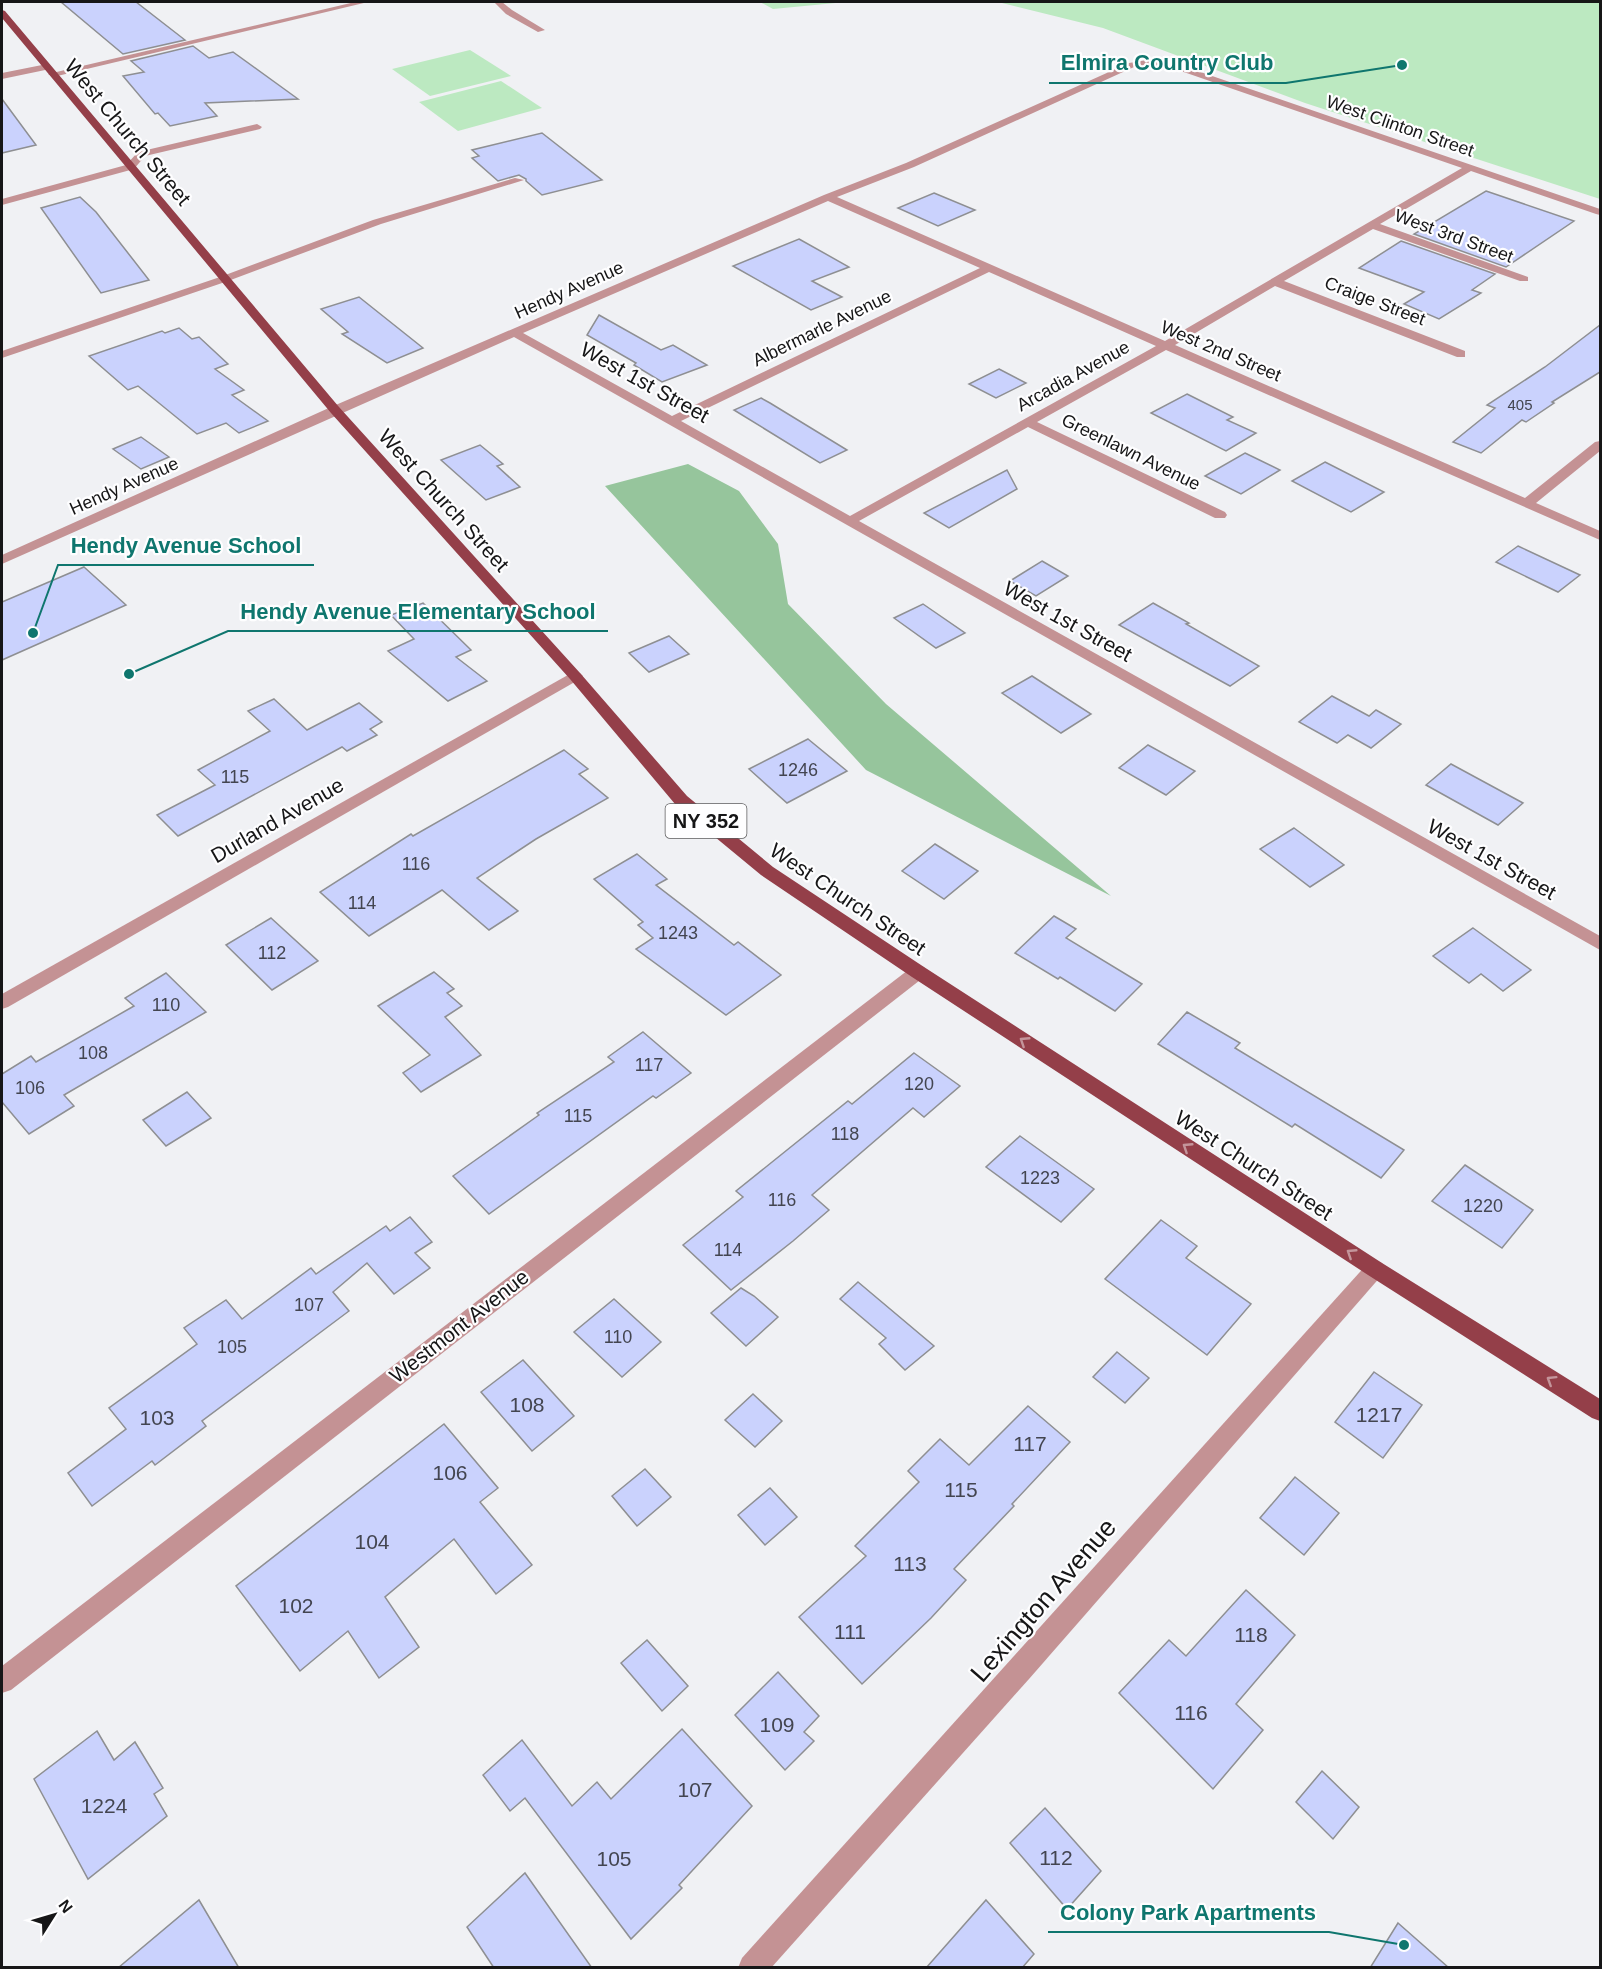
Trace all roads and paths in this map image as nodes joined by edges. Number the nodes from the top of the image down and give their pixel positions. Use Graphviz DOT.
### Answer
graph roads {
  1 [pos="364,2"];
  2 [pos="498,2"];
  3 [pos="2,13"];
  4 [pos="541,30"];
  5 [pos="1153,62"];
  6 [pos="50,70"];
  7 [pos="2,76"];
  8 [pos="257,127"];
  9 [pos="130,167"];
  10 [pos="1469,168"];
  11 [pos="519,180"];
  12 [pos="828,197"];
  13 [pos="2,202"];
  14 [pos="1600,212"];
  15 [pos="1372,225"];
  16 [pos="988,268"];
  17 [pos="224,279"];
  18 [pos="1524,279"];
  19 [pos="1276,282"];
  20 [pos="515,333"];
  21 [pos="1164,346"];
  22 [pos="1461,354"];
  23 [pos="2,355"];
  24 [pos="335,410"];
  25 [pos="672,421"];
  26 [pos="1027,422"];
  27 [pos="1600,445"];
  28 [pos="1527,503"];
  29 [pos="1220,515"];
  30 [pos="848,522"];
  31 [pos="1600,536"];
  32 [pos="2,560"];
  33 [pos="575,676"];
  34 [pos="1600,944"];
  35 [pos="918,972"];
  36 [pos="2,1002"];
  37 [pos="1375,1269"];
  38 [pos="1600,1411"];
  39 [pos="2,1681"];
  40 [pos="752,1968"];
  1 -- 6 [label="street"];
  2 -- 4 [label="street"];
  3 -- 6 [label="main road, West Church Street / NY 352"];
  5 -- 10 [label="street, West Clinton Street"];
  5 -- 12 [label="street, Hendy Avenue"];
  6 -- 7 [label="street"];
  6 -- 9 [label="main road, West Church Street / NY 352"];
  8 -- 9 [label="street"];
  9 -- 13 [label="street"];
  9 -- 17 [label="main road, West Church Street / NY 352"];
  10 -- 14 [label="street, West Clinton Street"];
  10 -- 15 [label="street, Arcadia Avenue"];
  11 -- 17 [label="street"];
  12 -- 16 [label="street, West 2nd Street"];
  12 -- 20 [label="street, Hendy Avenue"];
  15 -- 18 [label="street, West 3rd Street"];
  15 -- 19 [label="street, Arcadia Avenue"];
  16 -- 21 [label="street, West 2nd Street"];
  16 -- 25 [label="street, Albermarle Avenue"];
  17 -- 23 [label="street"];
  17 -- 24 [label="main road, West Church Street / NY 352"];
  19 -- 21 [label="street, Arcadia Avenue"];
  19 -- 22 [label="street, Craige Street"];
  20 -- 24 [label="street, Hendy Avenue"];
  20 -- 25 [label="street, West 1st Street"];
  21 -- 26 [label="street, Arcadia Avenue"];
  21 -- 28 [label="street, West 2nd Street"];
  24 -- 32 [label="street, Hendy Avenue"];
  24 -- 33 [label="main road, West Church Street / NY 352"];
  25 -- 30 [label="street, West 1st Street"];
  26 -- 29 [label="street, Greenlawn Avenue"];
  26 -- 30 [label="street, Arcadia Avenue"];
  27 -- 28 [label="street"];
  28 -- 31 [label="street, West 2nd Street"];
  30 -- 34 [label="street, West 1st Street"];
  33 -- 35 [label="main road, West Church Street / NY 352"];
  33 -- 36 [label="street, Durland Avenue"];
  37 -- 35 [label="main road, West Church Street / NY 352, one-way"];
  35 -- 39 [label="street, Westmont Avenue"];
  38 -- 37 [label="main road, West Church Street / NY 352, one-way"];
  37 -- 40 [label="street, Lexington Avenue"];
}
